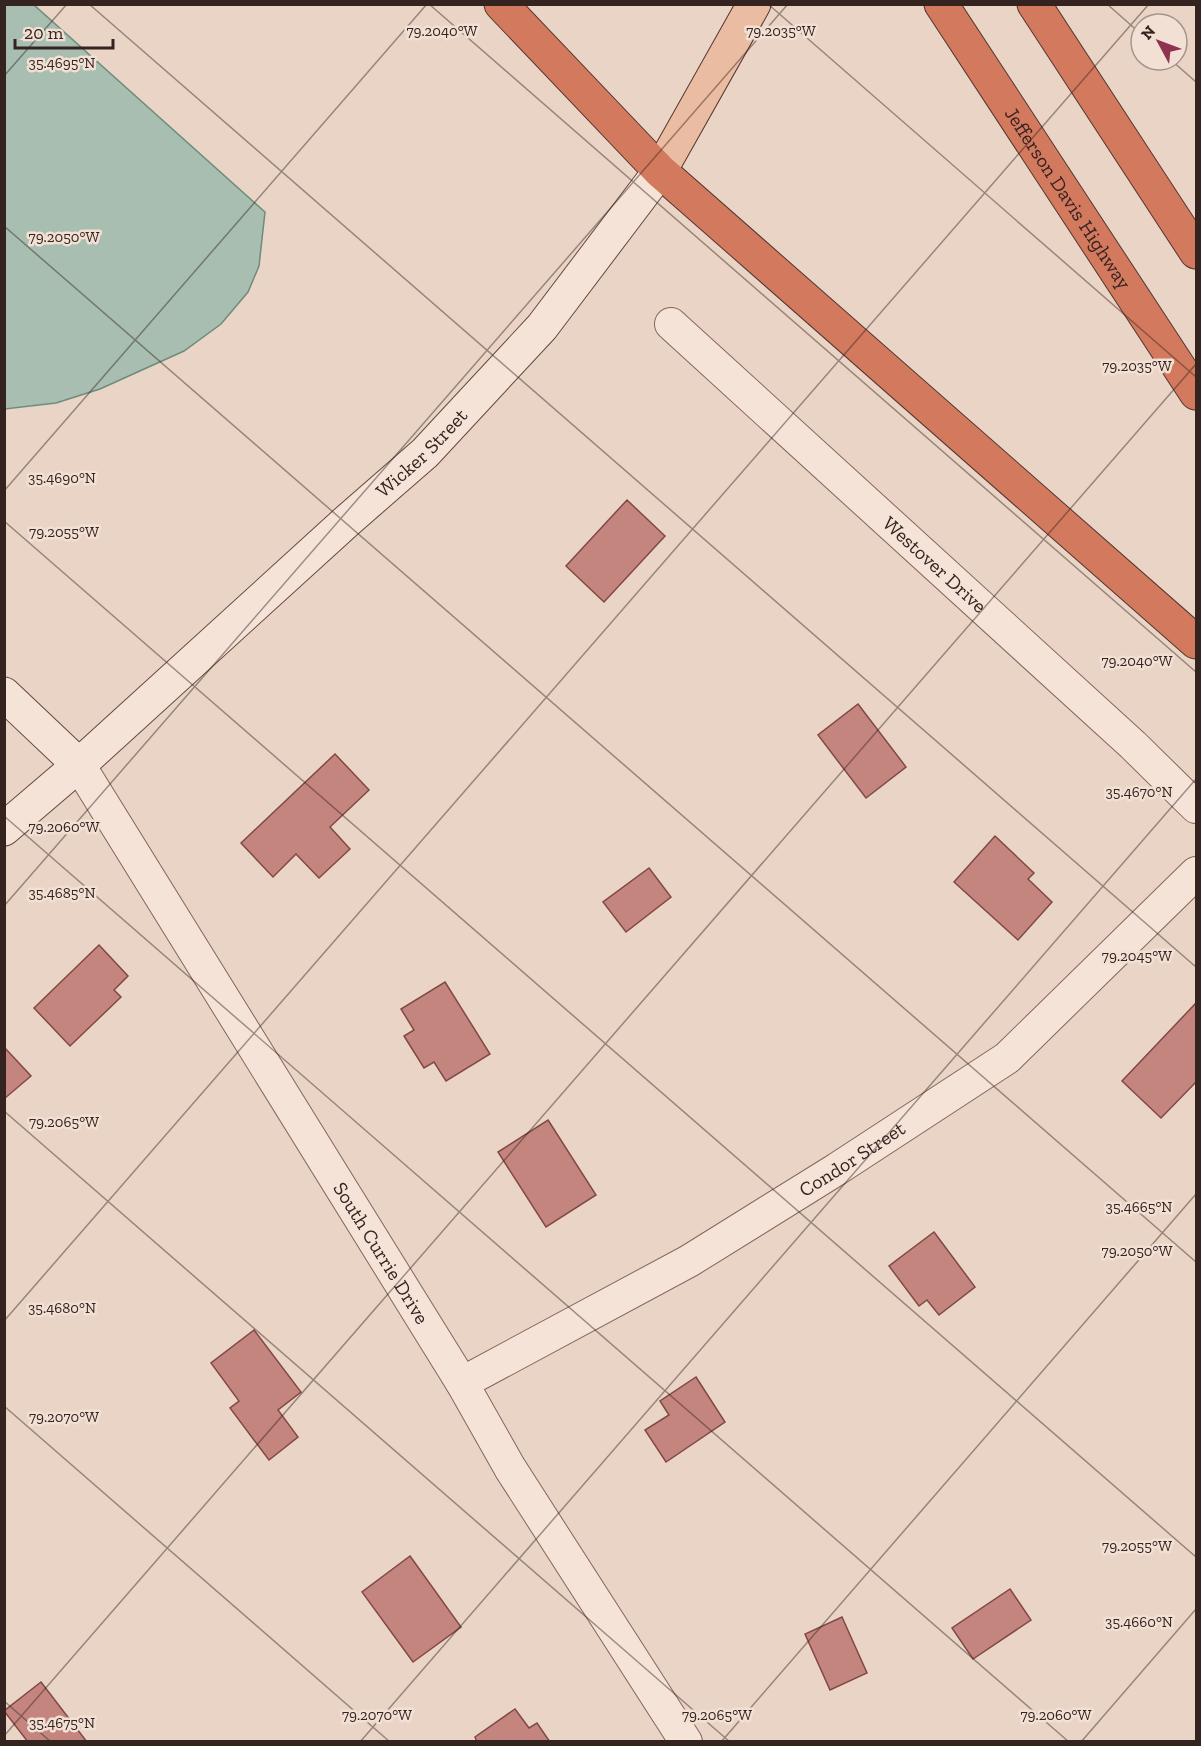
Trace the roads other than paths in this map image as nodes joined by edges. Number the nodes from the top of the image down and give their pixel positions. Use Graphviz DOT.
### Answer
graph roads {
  1 [pos="501,4"];
  2 [pos="754,4"];
  3 [pos="941,4"];
  4 [pos="1034,4"];
  5 [pos="660,171"];
  6 [pos="1197,252"];
  7 [pos="671,324"];
  8 [pos="1197,393"];
  9 [pos="1197,642"];
  10 [pos="4,694"];
  11 [pos="79,765"];
  12 [pos="1197,807"];
  13 [pos="4,829"];
  14 [pos="1197,873"];
  15 [pos="462,1383"];
  16 [pos="686,1742"];
  1 -- 5 [label="highway"];
  2 -- 5 [label="main road, Wicker Street"];
  3 -- 8 [label="highway, Jefferson Davis Highway"];
  4 -- 6 [label="highway"];
  5 -- 9 [label="highway"];
  5 -- 11 [label="main road, Wicker Street"];
  7 -- 12 [label="street, Westover Drive"];
  10 -- 11 [label="main road"];
  11 -- 13 [label="main road, Wicker Street"];
  11 -- 15 [label="street, South Currie Drive"];
  14 -- 15 [label="street, Condor Street"];
  15 -- 16 [label="street, South Currie Drive"];
}
